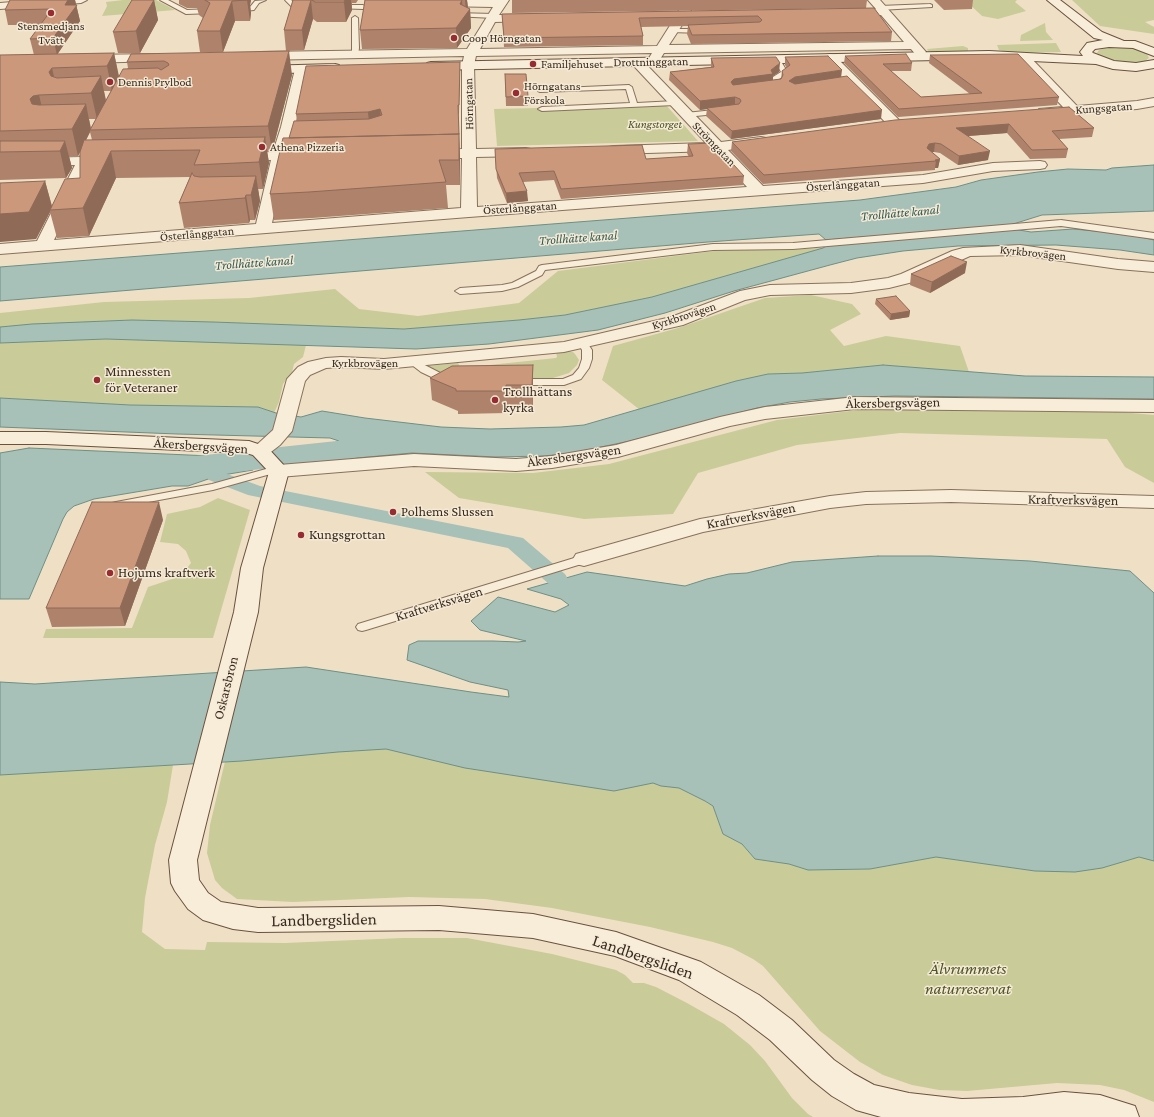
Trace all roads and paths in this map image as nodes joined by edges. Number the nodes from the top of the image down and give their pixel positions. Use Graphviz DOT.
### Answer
graph roads {
  1 [pos="81,0"];
  2 [pos="163,0"];
  3 [pos="263,0"];
  4 [pos="288,0"];
  5 [pos="431,0"];
  6 [pos="690,0"];
  7 [pos="1053,0"];
  8 [pos="470,2"];
  9 [pos="501,2"];
  10 [pos="0,6"];
  11 [pos="879,6"];
  12 [pos="930,6"];
  13 [pos="313,7"];
  14 [pos="327,7"];
  15 [pos="363,7"];
  16 [pos="223,10"];
  17 [pos="230,10"];
  18 [pos="837,13"];
  19 [pos="447,15"];
  20 [pos="666,16"];
  21 [pos="682,16"];
  22 [pos="698,16"];
  23 [pos="493,17"];
  24 [pos="355,18"];
  25 [pos="540,18"];
  26 [pos="672,31"];
  27 [pos="708,31"];
  28 [pos="1095,42"];
  29 [pos="914,44"];
  30 [pos="1141,47"];
  31 [pos="1154,48"];
  32 [pos="660,49"];
  33 [pos="1154,52"];
  34 [pos="355,55"];
  35 [pos="1014,55"];
  36 [pos="247,56"];
  37 [pos="923,56"];
  38 [pos="172,58"];
  39 [pos="830,58"];
  40 [pos="470,59"];
  41 [pos="777,59"];
  42 [pos="74,60"];
  43 [pos="1026,60"];
  44 [pos="1097,60"];
  45 [pos="637,62"];
  46 [pos="656,62"];
  47 [pos="420,66"];
  48 [pos="349,68"];
  49 [pos="301,69"];
  50 [pos="247,70"];
  51 [pos="1151,71"];
  52 [pos="763,87"];
  53 [pos="540,90"];
  54 [pos="1154,102"];
  55 [pos="675,103"];
  56 [pos="634,105"];
  57 [pos="542,109"];
  58 [pos="728,110"];
  59 [pos="1074,110"];
  60 [pos="1035,113"];
  61 [pos="686,115"];
  62 [pos="910,122"];
  63 [pos="894,123"];
  64 [pos="879,125"];
  65 [pos="97,135"];
  66 [pos="771,139"];
  67 [pos="717,146"];
  68 [pos="597,150"];
  69 [pos="541,151"];
  70 [pos="470,153"];
  71 [pos="416,154"];
  72 [pos="324,155"];
  73 [pos="279,156"];
  74 [pos="224,157"];
  75 [pos="123,159"];
  76 [pos="84,160"];
  77 [pos="940,161"];
  78 [pos="0,163"];
  79 [pos="1040,165"];
  80 [pos="957,173"];
  81 [pos="759,191"];
  82 [pos="469,212"];
  83 [pos="263,229"];
  84 [pos="1154,236"];
  85 [pos="43,246"];
  86 [pos="0,249"];
  87 [pos="1154,267"];
  88 [pos="460,291"];
  89 [pos="583,343"];
  90 [pos="413,362"];
  91 [pos="455,382"];
  92 [pos="509,382"];
  93 [pos="1154,406"];
  94 [pos="0,438"];
  95 [pos="271,462"];
  96 [pos="1154,502"];
  97 [pos="108,506"];
  98 [pos="584,559"];
  99 [pos="362,627"];
  100 [pos="198,902"];
  101 [pos="1123,1117"];
  1 -- 10 [label="street"];
  2 -- 16 [label="lane"];
  3 -- 17 [label="lane"];
  4 -- 13 [label="lane"];
  5 -- 8 [label="street"];
  6 -- 21 [label="street"];
  7 -- 28 [label="street"];
  8 -- 9 [label="street"];
  9 -- 23 [label="street"];
  11 -- 12 [label="lane"];
  11 -- 18 [label="street"];
  11 -- 29 [label="street"];
  14 -- 15 [label="lane"];
  19 -- 23 [label="lane"];
  20 -- 21 [label="street"];
  21 -- 22 [label="street"];
  21 -- 26 [label="street"];
  23 -- 25 [label="street"];
  23 -- 40 [label="street"];
  24 -- 34 [label="lane"];
  26 -- 27 [label="lane"];
  26 -- 32 [label="street"];
  28 -- 30 [label="street, Drottninggatan"];
  28 -- 35 [label="street, Drottninggatan"];
  28 -- 44 [label="street"];
  29 -- 32 [label="street, Drottninggatan"];
  29 -- 37 [label="street"];
  30 -- 31 [label="street"];
  30 -- 33 [label="street"];
  32 -- 40 [label="street, Drottninggatan"];
  32 -- 46 [label="street"];
  34 -- 36 [label="street, Drottninggatan"];
  34 -- 40 [label="street, Drottninggatan"];
  35 -- 37 [label="street, Drottninggatan"];
  35 -- 44 [label="street, Drottninggatan"];
  37 -- 39 [label="street, Drottninggatan"];
  38 -- 42 [label="street"];
  39 -- 41 [label="street, Drottninggatan"];
  39 -- 63 [label="street"];
  40 -- 45 [label="street, Drottninggatan"];
  40 -- 47 [label="street, Drottninggatan"];
  40 -- 70 [label="street, Hörngatan"];
  41 -- 46 [label="street, Drottninggatan"];
  41 -- 52 [label="lane"];
  43 -- 59 [label="street"];
  44 -- 51 [label="street, Drottninggatan"];
  45 -- 46 [label="street, Drottninggatan"];
  45 -- 55 [label="street, Strömgatan"];
  48 -- 49 [label="street"];
  49 -- 50 [label="street"];
  49 -- 73 [label="street"];
  53 -- 56 [label="lane"];
  54 -- 59 [label="street, Kungsgatan"];
  55 -- 56 [label="lane"];
  55 -- 61 [label="street, Strömgatan"];
  56 -- 57 [label="lane"];
  58 -- 61 [label="lane"];
  59 -- 60 [label="street, Kungsgatan"];
  61 -- 67 [label="street, Strömgatan"];
  62 -- 63 [label="street"];
  63 -- 64 [label="street"];
  65 -- 76 [label="street"];
  66 -- 67 [label="street"];
  67 -- 68 [label="street"];
  67 -- 81 [label="street, Strömgatan"];
  69 -- 70 [label="street"];
  70 -- 71 [label="street"];
  70 -- 82 [label="street, Hörngatan"];
  72 -- 73 [label="street"];
  73 -- 74 [label="street"];
  73 -- 83 [label="street"];
  75 -- 76 [label="street"];
  76 -- 78 [label="street"];
  76 -- 85 [label="street"];
  77 -- 80 [label="street"];
  79 -- 80 [label="street, Österlånggatan"];
  80 -- 81 [label="street, Österlånggatan"];
  81 -- 82 [label="street, Österlånggatan"];
  82 -- 83 [label="street, Österlånggatan"];
  83 -- 85 [label="street, Österlånggatan"];
  84 -- 88 [label="lane"];
  85 -- 86 [label="street, Österlånggatan"];
  87 -- 89 [label="street, Kyrkbrovägen"];
  89 -- 90 [label="street, Kyrkbrovägen"];
  89 -- 92 [label="lane"];
  90 -- 91 [label="lane"];
  90 -- 95 [label="street, Kyrkbrovägen"];
  93 -- 95 [label="street, Åkersbergsvägen"];
  94 -- 95 [label="street, Åkersbergsvägen"];
  95 -- 97 [label="lane"];
  95 -- 100 [label="street, Oskarsbron"];
  96 -- 98 [label="street, Kraftverksvägen"];
  98 -- 99 [label="lane, Kraftverksvägen"];
  100 -- 101 [label="street, Landbergsliden"];
}
